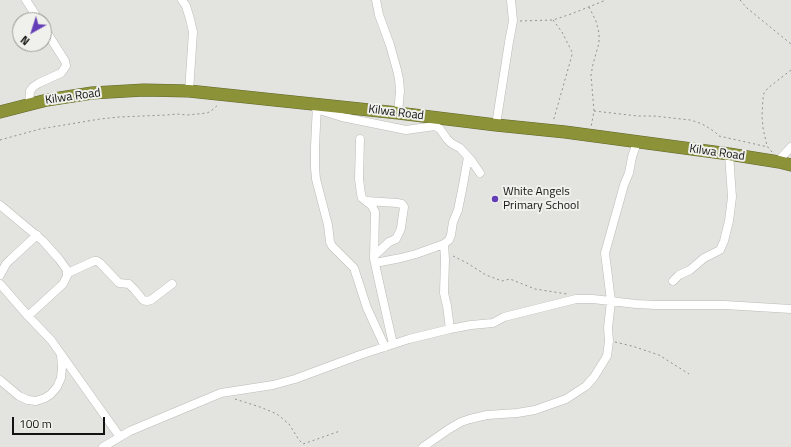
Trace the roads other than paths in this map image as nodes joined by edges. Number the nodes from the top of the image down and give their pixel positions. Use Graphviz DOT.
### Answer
graph roads {
  1 [pos="26,0"];
  2 [pos="182,0"];
  3 [pos="376,0"];
  4 [pos="511,0"];
  5 [pos="33,12"];
  6 [pos="52,41"];
  7 [pos="189,91"];
  8 [pos="29,105"];
  9 [pos="317,107"];
  10 [pos="0,112"];
  11 [pos="398,113"];
  12 [pos="496,125"];
  13 [pos="360,139"];
  14 [pos="637,142"];
  15 [pos="791,147"];
  16 [pos="729,154"];
  17 [pos="468,157"];
  18 [pos="783,162"];
  19 [pos="480,173"];
  20 [pos="367,201"];
  21 [pos="0,205"];
  22 [pos="36,235"];
  23 [pos="444,248"];
  24 [pos="375,260"];
  25 [pos="68,273"];
  26 [pos="0,275"];
  27 [pos="673,281"];
  28 [pos="0,284"];
  29 [pos="172,284"];
  30 [pos="611,301"];
  31 [pos="791,309"];
  32 [pos="28,316"];
  33 [pos="450,329"];
  34 [pos="394,344"];
  35 [pos="385,347"];
  36 [pos="60,353"];
  37 [pos="0,380"];
  38 [pos="120,437"];
  39 [pos="103,447"];
  40 [pos="423,447"];
  1 -- 5 [label="street"];
  2 -- 7 [label="street"];
  3 -- 11 [label="street"];
  4 -- 12 [label="street"];
  6 -- 8 [label="street"];
  7 -- 8 [label="highway, Kilwa Road"];
  7 -- 9 [label="highway, Kilwa Road"];
  8 -- 10 [label="highway, Kilwa Road"];
  9 -- 11 [label="highway, Kilwa Road"];
  9 -- 17 [label="street"];
  9 -- 35 [label="street"];
  11 -- 12 [label="highway, Kilwa Road"];
  12 -- 14 [label="highway, Kilwa Road"];
  13 -- 20 [label="street"];
  14 -- 16 [label="highway, Kilwa Road"];
  14 -- 30 [label="street"];
  15 -- 18 [label="street"];
  16 -- 18 [label="highway, Kilwa Road"];
  16 -- 27 [label="street"];
  17 -- 19 [label="street"];
  17 -- 23 [label="street"];
  20 -- 24 [label="street"];
  20 -- 24 [label="street"];
  21 -- 22 [label="street"];
  22 -- 25 [label="street"];
  22 -- 26 [label="street"];
  23 -- 24 [label="street"];
  23 -- 33 [label="street"];
  24 -- 34 [label="street"];
  25 -- 29 [label="street"];
  25 -- 32 [label="street"];
  28 -- 32 [label="street"];
  30 -- 31 [label="street"];
  30 -- 33 [label="street"];
  30 -- 40 [label="street"];
  32 -- 36 [label="street"];
  33 -- 34 [label="street"];
  34 -- 35 [label="street"];
  35 -- 38 [label="street"];
  36 -- 37 [label="street"];
  36 -- 38 [label="street"];
  38 -- 39 [label="street"];
}
